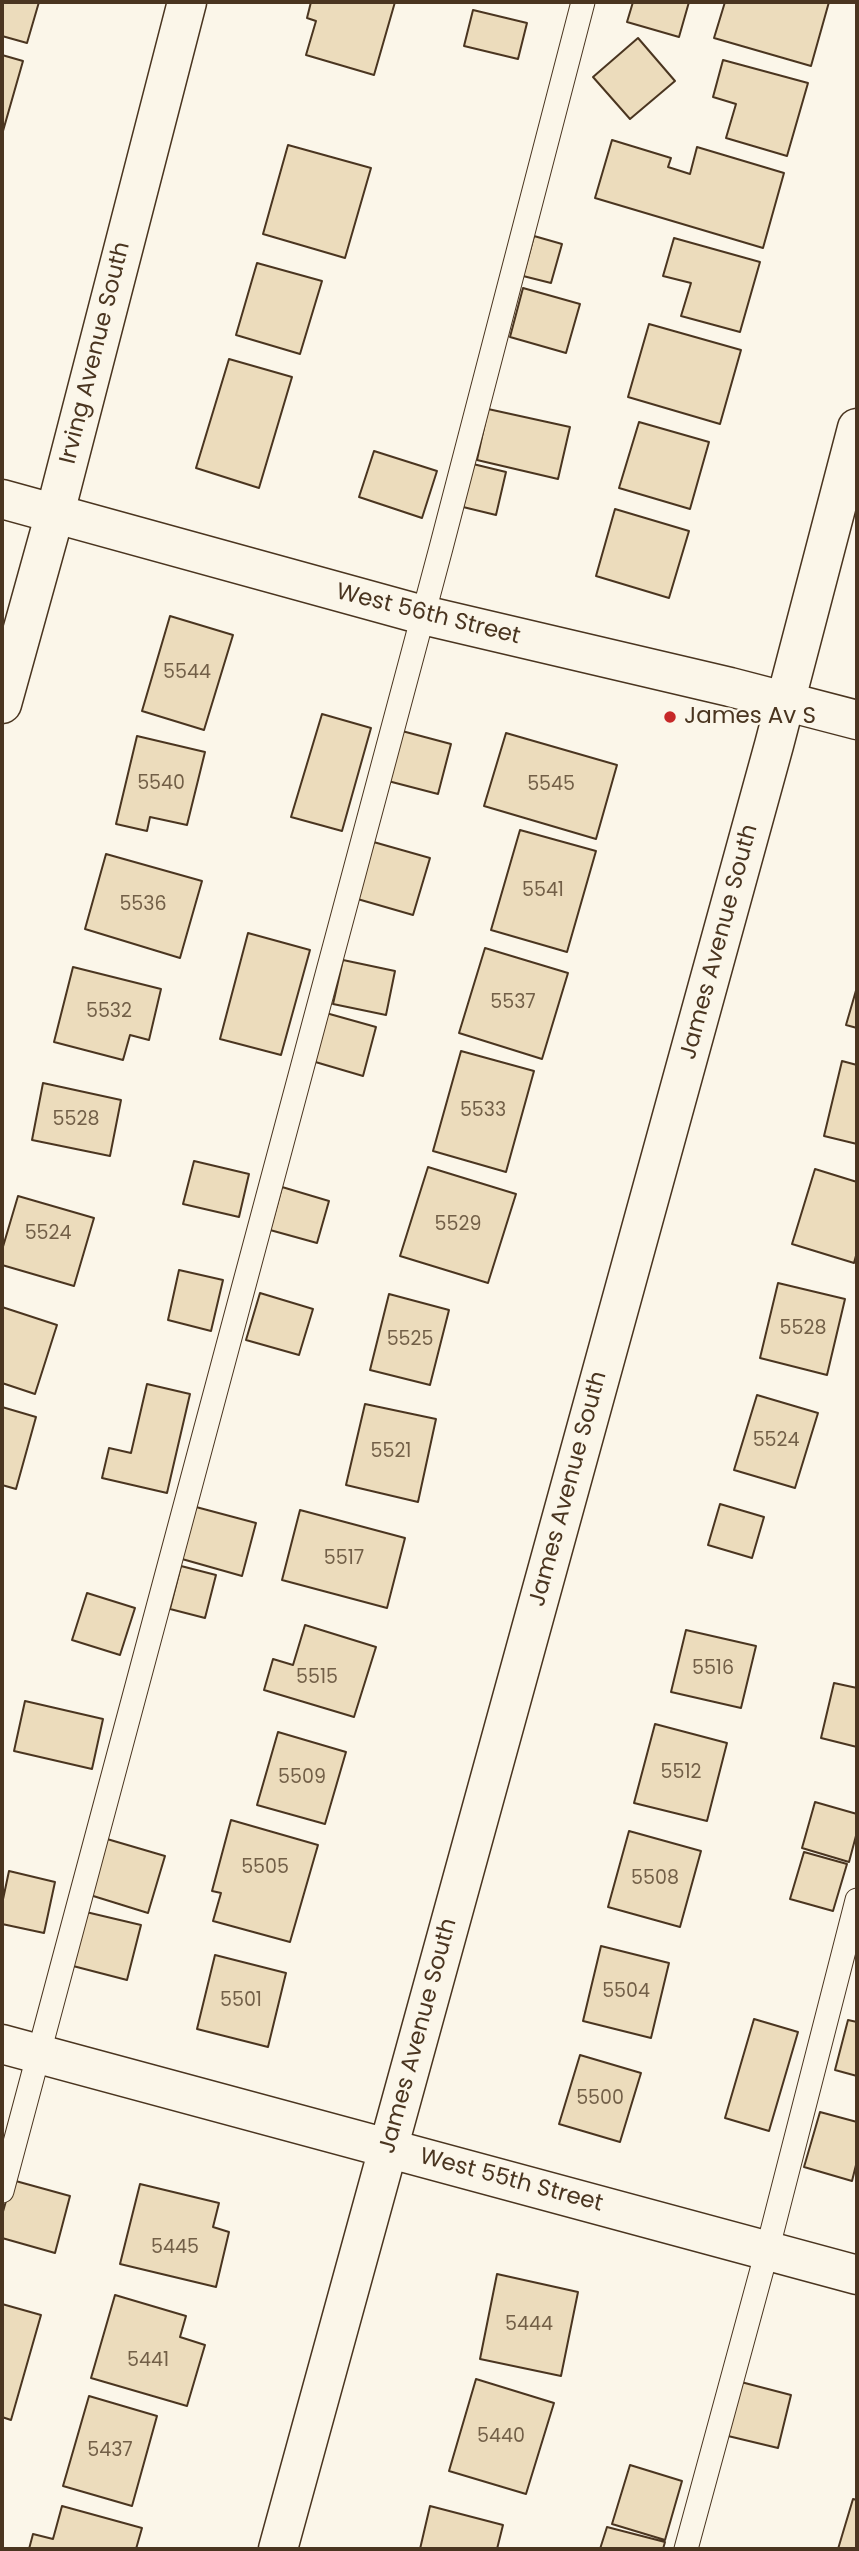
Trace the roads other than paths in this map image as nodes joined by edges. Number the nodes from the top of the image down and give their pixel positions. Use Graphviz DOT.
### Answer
graph roads {
  1 [pos="187,2"];
  2 [pos="583,2"];
  3 [pos="857,428"];
  4 [pos="2,499"];
  5 [pos="55,513"];
  6 [pos="423,615"];
  7 [pos="785,701"];
  8 [pos="2,704"];
  9 [pos="857,720"];
  10 [pos="857,1900"];
  11 [pos="2,2044"];
  12 [pos="39,2054"];
  13 [pos="388,2147"];
  14 [pos="2,2191"];
  15 [pos="767,2251"];
  16 [pos="857,2275"];
  17 [pos="278,2549"];
  18 [pos="687,2549"];
  1 -- 5 [label="street, Irving Avenue South"];
  2 -- 6 [label="lane"];
  3 -- 7 [label="street, James Avenue South"];
  4 -- 5 [label="street, West 56th Street"];
  5 -- 6 [label="street, West 56th Street"];
  5 -- 8 [label="street, Irving Avenue South"];
  6 -- 7 [label="street, West 56th Street"];
  6 -- 12 [label="lane"];
  7 -- 9 [label="street, West 56th Street"];
  7 -- 13 [label="street, James Avenue South"];
  10 -- 15 [label="lane"];
  11 -- 12 [label="street, West 55th Street"];
  12 -- 13 [label="street, West 55th Street"];
  12 -- 14 [label="lane"];
  13 -- 15 [label="street, West 55th Street"];
  13 -- 17 [label="street, James Avenue South"];
  15 -- 16 [label="street, West 55th Street"];
  15 -- 18 [label="lane"];
}
